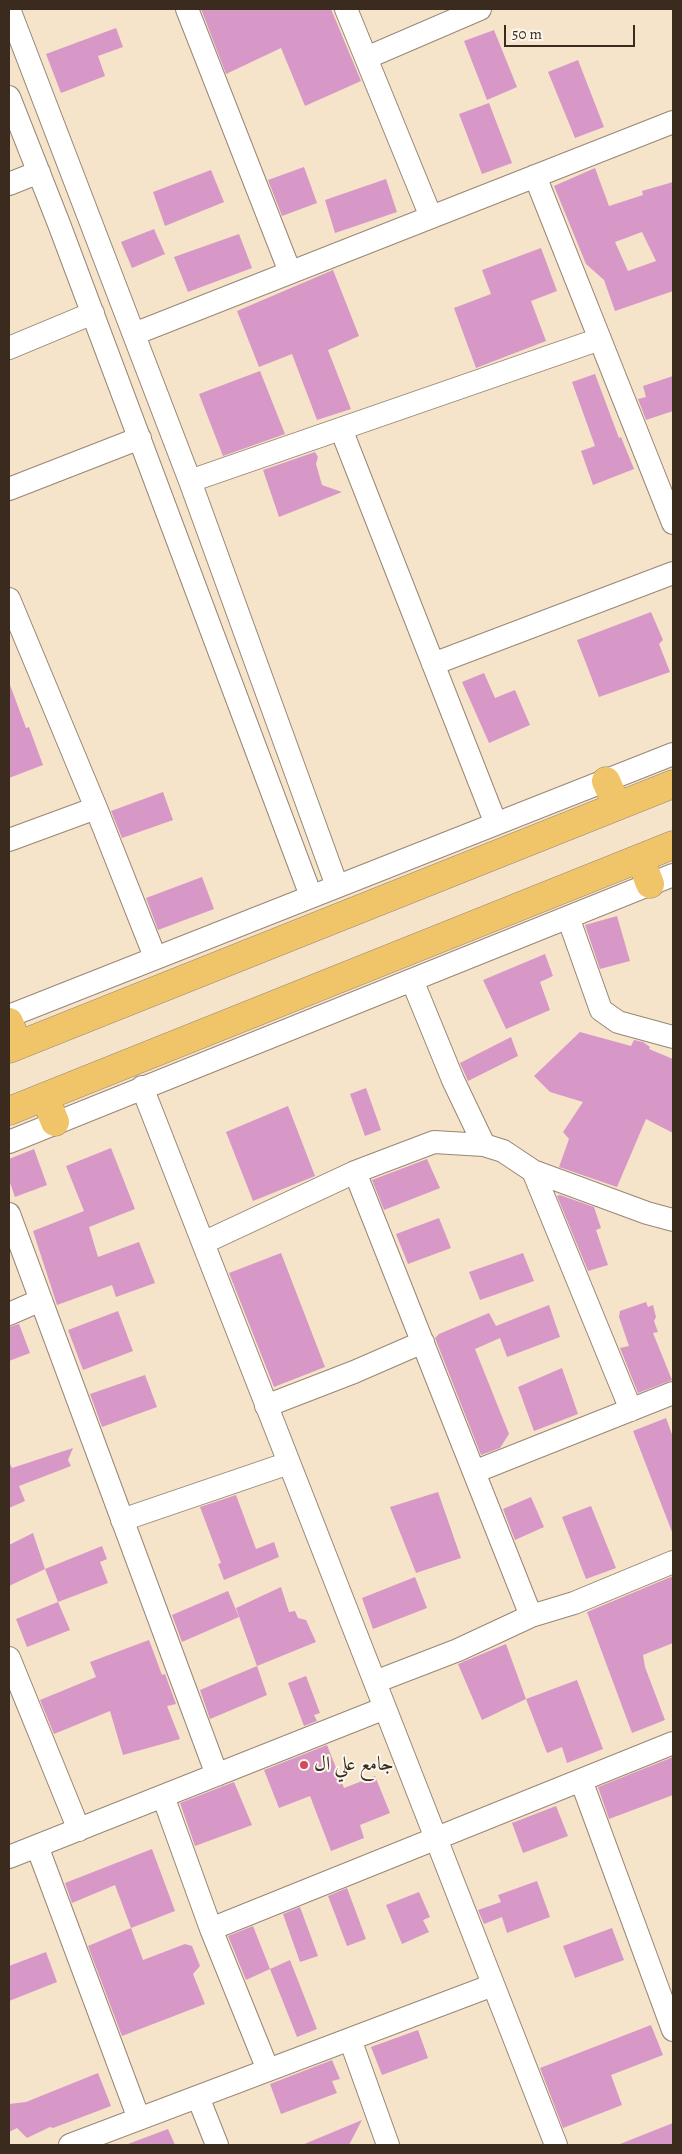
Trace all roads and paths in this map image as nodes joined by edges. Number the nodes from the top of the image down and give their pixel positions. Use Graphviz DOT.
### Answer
graph roads {
  1 [pos="9,9"];
  2 [pos="186,9"];
  3 [pos="346,9"];
  4 [pos="480,9"];
  5 [pos="366,58"];
  6 [pos="9,97"];
  7 [pos="673,122"];
  8 [pos="39,172"];
  9 [pos="535,176"];
  10 [pos="9,184"];
  11 [pos="88,213"];
  12 [pos="431,217"];
  13 [pos="59,224"];
  14 [pos="290,272"];
  15 [pos="93,313"];
  16 [pos="134,334"];
  17 [pos="600,339"];
  18 [pos="9,348"];
  19 [pos="341,429"];
  20 [pos="140,438"];
  21 [pos="190,481"];
  22 [pos="9,490"];
  23 [pos="673,523"];
  24 [pos="673,573"];
  25 [pos="9,598"];
  26 [pos="433,664"];
  27 [pos="673,754"];
  28 [pos="606,781"];
  29 [pos="673,784"];
  30 [pos="617,806"];
  31 [pos="96,808"];
  32 [pos="496,824"];
  33 [pos="9,840"];
  34 [pos="673,845"];
  35 [pos="640,858"];
  36 [pos="662,880"];
  37 [pos="337,886"];
  38 [pos="311,896"];
  39 [pos="568,917"];
  40 [pos="155,957"];
  41 [pos="412,980"];
  42 [pos="9,1016"];
  43 [pos="673,1038"];
  44 [pos="12,1039"];
  45 [pos="142,1087"];
  46 [pos="44,1097"];
  47 [pos="9,1111"];
  48 [pos="55,1122"];
  49 [pos="9,1142"];
  50 [pos="484,1145"];
  51 [pos="533,1171"];
  52 [pos="355,1172"];
  53 [pos="9,1214"];
  54 [pos="673,1220"];
  55 [pos="203,1243"];
  56 [pos="41,1300"];
  57 [pos="9,1314"];
  58 [pos="423,1342"];
  59 [pos="673,1393"];
  60 [pos="266,1406"];
  61 [pos="631,1410"];
  62 [pos="289,1463"];
  63 [pos="474,1472"];
  64 [pos="122,1520"];
  65 [pos="673,1562"];
  66 [pos="532,1616"];
  67 [pos="10,1666"];
  68 [pos="375,1682"];
  69 [pos="385,1708"];
  70 [pos="673,1743"];
  71 [pos="217,1774"];
  72 [pos="581,1780"];
  73 [pos="163,1796"];
  74 [pos="79,1830"];
  75 [pos="436,1839"];
  76 [pos="37,1846"];
  77 [pos="9,1857"];
  78 [pos="211,1928"];
  79 [pos="493,1986"];
  80 [pos="673,2030"];
  81 [pos="350,2040"];
  82 [pos="268,2070"];
  83 [pos="198,2097"];
  84 [pos="138,2119"];
  85 [pos="70,2145"];
  86 [pos="217,2145"];
  87 [pos="388,2145"];
  88 [pos="556,2145"];
  1 -- 11 [label="street"];
  2 -- 14 [label="street"];
  3 -- 5 [label="street"];
  4 -- 5 [label="street"];
  5 -- 12 [label="street"];
  6 -- 8 [label="street"];
  7 -- 9 [label="street"];
  8 -- 10 [label="street"];
  8 -- 13 [label="street"];
  9 -- 12 [label="street"];
  9 -- 17 [label="street"];
  11 -- 13 [label="street"];
  11 -- 16 [label="street"];
  12 -- 14 [label="street"];
  13 -- 15 [label="street"];
  14 -- 16 [label="street"];
  15 -- 18 [label="street"];
  15 -- 20 [label="street"];
  16 -- 21 [label="street"];
  17 -- 19 [label="street"];
  17 -- 23 [label="street"];
  19 -- 21 [label="street"];
  19 -- 26 [label="street"];
  20 -- 22 [label="street"];
  20 -- 38 [label="street"];
  21 -- 37 [label="street"];
  24 -- 26 [label="street"];
  25 -- 31 [label="street"];
  26 -- 32 [label="street"];
  27 -- 28 [label="street"];
  28 -- 30 [label="main road"];
  28 -- 32 [label="street"];
  29 -- 30 [label="main road"];
  30 -- 44 [label="main road"];
  31 -- 33 [label="street"];
  31 -- 40 [label="street"];
  32 -- 37 [label="street"];
  34 -- 35 [label="main road"];
  35 -- 36 [label="main road"];
  35 -- 46 [label="main road"];
  36 -- 39 [label="street"];
  37 -- 38 [label="street"];
  38 -- 40 [label="street"];
  39 -- 41 [label="street"];
  39 -- 43 [label="street"];
  40 -- 42 [label="street"];
  41 -- 45 [label="street"];
  41 -- 50 [label="street"];
  45 -- 48 [label="street"];
  45 -- 55 [label="street"];
  46 -- 47 [label="main road"];
  46 -- 48 [label="main road"];
  48 -- 49 [label="street"];
  50 -- 51 [label="street"];
  50 -- 52 [label="street"];
  51 -- 54 [label="street"];
  51 -- 61 [label="street"];
  52 -- 55 [label="street"];
  52 -- 58 [label="street"];
  53 -- 56 [label="street"];
  55 -- 60 [label="street"];
  56 -- 57 [label="street"];
  56 -- 64 [label="street"];
  58 -- 60 [label="street"];
  58 -- 63 [label="street"];
  59 -- 61 [label="street"];
  60 -- 62 [label="street"];
  61 -- 63 [label="street"];
  62 -- 64 [label="street"];
  62 -- 68 [label="street"];
  63 -- 66 [label="street"];
  64 -- 71 [label="street"];
  65 -- 66 [label="street"];
  66 -- 68 [label="street"];
  67 -- 74 [label="street"];
  68 -- 69 [label="street"];
  69 -- 71 [label="street"];
  69 -- 75 [label="street"];
  70 -- 72 [label="street"];
  71 -- 73 [label="street"];
  72 -- 75 [label="street"];
  72 -- 80 [label="street"];
  73 -- 74 [label="street"];
  73 -- 78 [label="street"];
  74 -- 76 [label="street"];
  75 -- 78 [label="street"];
  75 -- 79 [label="street"];
  76 -- 77 [label="street"];
  76 -- 84 [label="street"];
  78 -- 82 [label="street"];
  79 -- 81 [label="street"];
  79 -- 88 [label="street"];
  81 -- 82 [label="street"];
  81 -- 87 [label="street"];
  82 -- 83 [label="street"];
  83 -- 84 [label="street"];
  83 -- 86 [label="street"];
  84 -- 85 [label="street"];
}
